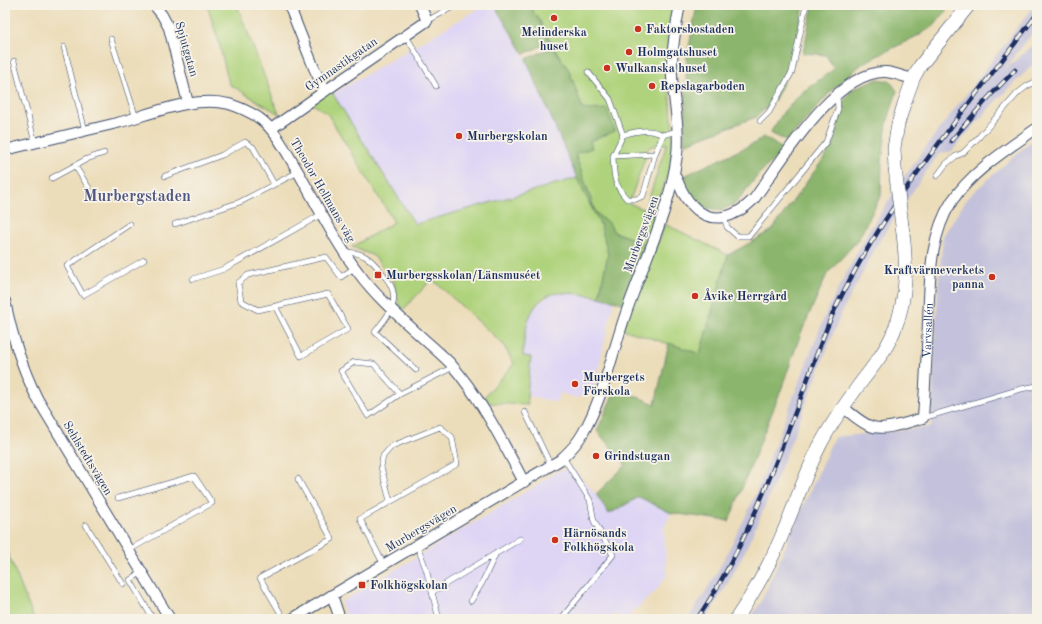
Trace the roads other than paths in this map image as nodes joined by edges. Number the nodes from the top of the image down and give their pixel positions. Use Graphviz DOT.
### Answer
graph roads {
  1 [pos="154,5"];
  2 [pos="289,5"];
  3 [pos="420,5"];
  4 [pos="456,5"];
  5 [pos="680,5"];
  6 [pos="806,5"];
  7 [pos="969,5"];
  8 [pos="427,21"];
  9 [pos="406,36"];
  10 [pos="111,39"];
  11 [pos="64,47"];
  12 [pos="14,61"];
  13 [pos="588,72"];
  14 [pos="913,79"];
  15 [pos="1037,81"];
  16 [pos="436,86"];
  17 [pos="325,91"];
  18 [pos="836,95"];
  19 [pos="188,103"];
  20 [pos="136,118"];
  21 [pos="760,121"];
  22 [pos="1037,128"];
  23 [pos="271,129"];
  24 [pos="85,131"];
  25 [pos="677,131"];
  26 [pos="663,135"];
  27 [pos="623,136"];
  28 [pos="35,143"];
  29 [pos="5,150"];
  30 [pos="104,153"];
  31 [pos="655,154"];
  32 [pos="613,156"];
  33 [pos="75,166"];
  34 [pos="298,172"];
  35 [pos="674,173"];
  36 [pos="165,176"];
  37 [pos="937,176"];
  38 [pos="52,178"];
  39 [pos="274,184"];
  40 [pos="89,188"];
  41 [pos="322,214"];
  42 [pos="724,218"];
  43 [pos="130,224"];
  44 [pos="175,224"];
  45 [pos="344,253"];
  46 [pos="144,260"];
  47 [pos="354,268"];
  48 [pos="193,279"];
  49 [pos="5,301"];
  50 [pos="275,306"];
  51 [pos="392,310"];
  52 [pos="453,367"];
  53 [pos="416,370"];
  54 [pos="1037,386"];
  55 [pos="400,394"];
  56 [pos="844,408"];
  57 [pos="525,412"];
  58 [pos="923,418"];
  59 [pos="563,457"];
  60 [pos="551,466"];
  61 [pos="298,479"];
  62 [pos="524,482"];
  63 [pos="118,498"];
  64 [pos="390,501"];
  65 [pos="86,525"];
  66 [pos="520,539"];
  67 [pos="417,545"];
  68 [pos="129,550"];
  69 [pos="496,552"];
  70 [pos="384,564"];
  71 [pos="142,572"];
  72 [pos="124,584"];
  73 [pos="432,592"];
  74 [pos="332,595"];
  75 [pos="471,601"];
  76 [pos="153,619"];
  77 [pos="170,619"];
  78 [pos="284,619"];
  79 [pos="292,619"];
  80 [pos="340,619"];
  81 [pos="439,619"];
  82 [pos="562,619"];
  83 [pos="736,619"];
  1 -- 19 [label="street, Spjutgatan"];
  2 -- 17 [label="street"];
  3 -- 8 [label="street"];
  4 -- 8 [label="lane"];
  5 -- 25 [label="street, Murbergsvägen"];
  6 -- 21 [label="lane"];
  7 -- 14 [label="street"];
  8 -- 9 [label="street, Gymnastikgatan"];
  9 -- 16 [label="lane"];
  9 -- 17 [label="street, Gymnastikgatan"];
  10 -- 20 [label="lane"];
  11 -- 24 [label="lane"];
  12 -- 28 [label="lane"];
  13 -- 27 [label="lane"];
  14 -- 18 [label="street"];
  14 -- 56 [label="street, bridge"];
  15 -- 37 [label="lane"];
  17 -- 23 [label="street, Gymnastikgatan"];
  18 -- 42 [label="street"];
  18 -- 42 [label="lane"];
  19 -- 20 [label="street, Theodor Hellmans väg"];
  19 -- 23 [label="street, Theodor Hellmans väg"];
  20 -- 24 [label="street, Theodor Hellmans väg"];
  22 -- 58 [label="street, Varvsallén"];
  23 -- 34 [label="street, Theodor Hellmans väg"];
  24 -- 28 [label="street, Theodor Hellmans väg"];
  25 -- 26 [label="lane"];
  25 -- 35 [label="street, Murbergsvägen"];
  26 -- 27 [label="lane"];
  26 -- 31 [label="lane"];
  27 -- 32 [label="lane"];
  28 -- 29 [label="street, Theodor Hellmans väg"];
  30 -- 33 [label="lane"];
  31 -- 32 [label="lane"];
  31 -- 32 [label="lane"];
  33 -- 38 [label="lane"];
  33 -- 40 [label="lane"];
  34 -- 39 [label="lane"];
  34 -- 41 [label="street, Theodor Hellmans väg"];
  35 -- 42 [label="street"];
  35 -- 59 [label="street, Murbergsvägen"];
  36 -- 39 [label="lane"];
  39 -- 44 [label="lane"];
  41 -- 45 [label="street, Theodor Hellmans väg"];
  41 -- 48 [label="lane"];
  43 -- 46 [label="lane"];
  45 -- 47 [label="street, Theodor Hellmans väg"];
  45 -- 51 [label="lane"];
  47 -- 50 [label="lane"];
  47 -- 51 [label="street, Theodor Hellmans väg"];
  49 -- 68 [label="street, Sehlstedtsvägen"];
  50 -- 50 [label="lane"];
  51 -- 52 [label="street, Theodor Hellmans väg"];
  51 -- 53 [label="lane"];
  52 -- 55 [label="lane"];
  52 -- 62 [label="street, Theodor Hellmans väg"];
  54 -- 58 [label="lane"];
  55 -- 55 [label="lane"];
  56 -- 58 [label="street"];
  56 -- 83 [label="street"];
  57 -- 60 [label="lane"];
  59 -- 60 [label="street, Murbergsvägen"];
  59 -- 82 [label="lane"];
  60 -- 62 [label="street, Murbergsvägen"];
  61 -- 78 [label="lane"];
  62 -- 67 [label="street, Murbergsvägen"];
  63 -- 68 [label="lane"];
  64 -- 64 [label="lane"];
  64 -- 70 [label="lane"];
  65 -- 72 [label="lane"];
  66 -- 69 [label="lane"];
  67 -- 70 [label="street, Murbergsvägen"];
  67 -- 73 [label="lane"];
  68 -- 71 [label="street, Sehlstedtsvägen"];
  69 -- 73 [label="lane"];
  69 -- 75 [label="lane"];
  70 -- 74 [label="street, Murbergsvägen"];
  71 -- 76 [label="lane"];
  71 -- 77 [label="street, Sehlstedtsvägen"];
  73 -- 81 [label="lane"];
  74 -- 79 [label="street, Murbergsvägen"];
  74 -- 80 [label="street"];
}
